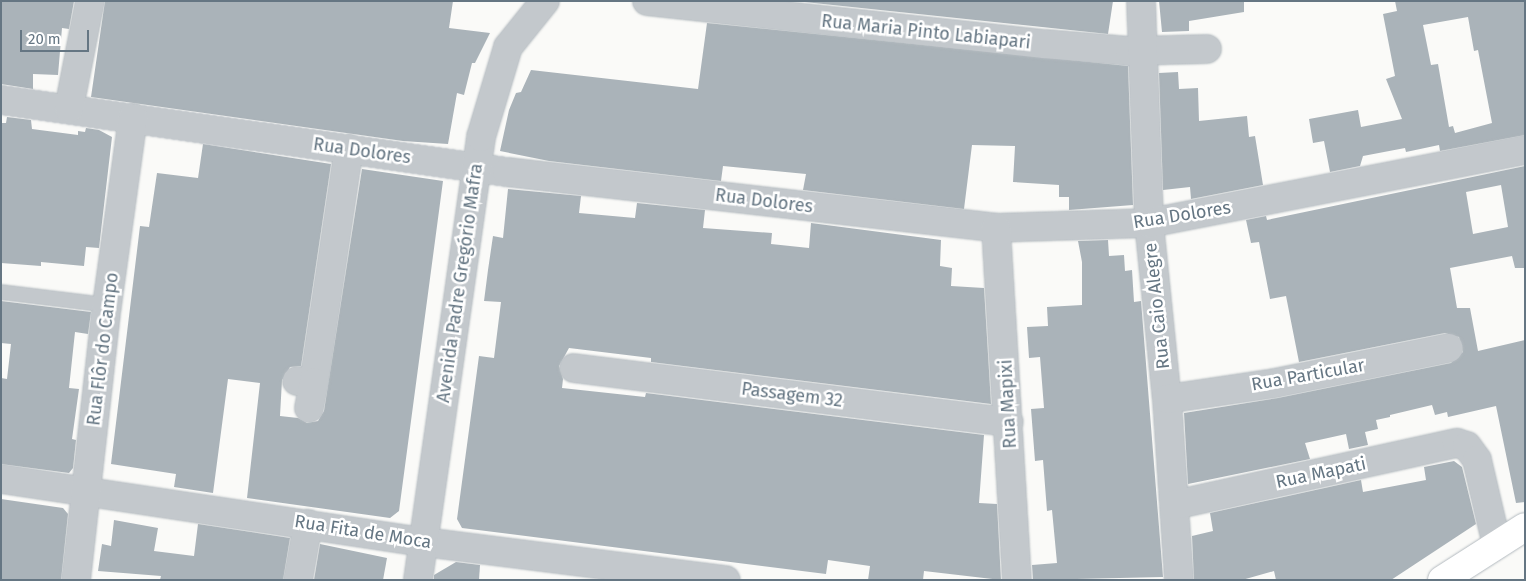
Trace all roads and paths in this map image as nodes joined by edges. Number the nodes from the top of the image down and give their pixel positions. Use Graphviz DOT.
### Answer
graph roads {
  1 [pos="90,1"];
  2 [pos="545,1"];
  3 [pos="647,1"];
  4 [pos="1142,1"];
  5 [pos="1206,49"];
  6 [pos="1144,51"];
  7 [pos="1,100"];
  8 [pos="69,108"];
  9 [pos="133,118"];
  10 [pos="349,149"];
  11 [pos="1525,150"];
  12 [pos="474,168"];
  13 [pos="1149,224"];
  14 [pos="996,228"];
  15 [pos="1,292"];
  16 [pos="107,305"];
  17 [pos="1448,348"];
  18 [pos="574,368"];
  19 [pos="1167,399"];
  20 [pos="310,408"];
  21 [pos="1009,422"];
  22 [pos="1,480"];
  23 [pos="86,491"];
  24 [pos="1174,505"];
  25 [pos="308,524"];
  26 [pos="1525,527"];
  27 [pos="424,542"];
  28 [pos="1497,545"];
  29 [pos="682,577"];
  30 [pos="76,580"];
  31 [pos="298,580"];
  32 [pos="418,580"];
  33 [pos="726,580"];
  34 [pos="1017,580"];
  35 [pos="1179,580"];
  36 [pos="1442,580"];
  1 -- 8 [label="street"];
  2 -- 12 [label="street, Avenida Padre Gregório Mafra"];
  3 -- 6 [label="street, Rua Maria Pinto Labiapari"];
  4 -- 6 [label="street, Rua Caio Alegre"];
  5 -- 6 [label="street, Rua Maria Pinto Labiapari"];
  6 -- 13 [label="street, Rua Caio Alegre"];
  7 -- 8 [label="street, Rua Dolores"];
  8 -- 9 [label="street, Rua Dolores"];
  9 -- 10 [label="street, Rua Dolores"];
  9 -- 16 [label="street, Rua Flôr do Campo"];
  10 -- 12 [label="street, Rua Dolores"];
  10 -- 20 [label="street"];
  11 -- 13 [label="street, Rua Dolores"];
  12 -- 14 [label="street, Rua Dolores"];
  12 -- 27 [label="street, Avenida Padre Gregório Mafra"];
  13 -- 14 [label="street, Rua Dolores"];
  13 -- 19 [label="street, Rua Caio Alegre"];
  14 -- 21 [label="street, Rua Mapixi"];
  15 -- 16 [label="lane"];
  16 -- 23 [label="street, Rua Flôr do Campo"];
  17 -- 19 [label="street, Rua Particular"];
  18 -- 21 [label="street, Passagem 32"];
  19 -- 24 [label="street, Rua Caio Alegre"];
  21 -- 34 [label="street, Rua Mapixi"];
  22 -- 23 [label="street, Rua Fita de Moca"];
  23 -- 25 [label="street, Rua Fita de Moca"];
  23 -- 30 [label="street, Rua Flôr do Campo"];
  24 -- 28 [label="street, Rua Mapati"];
  24 -- 35 [label="street, Rua Caio Alegre"];
  25 -- 27 [label="street, Rua Fita de Moca"];
  25 -- 31 [label="street"];
  26 -- 28 [label="main road"];
  27 -- 29 [label="street, Rua Fita de Moca"];
  27 -- 32 [label="street, Avenida Padre Gregório Mafra"];
  28 -- 36 [label="main road"];
  29 -- 33 [label="street, Rua Fita de Moca"];
}
